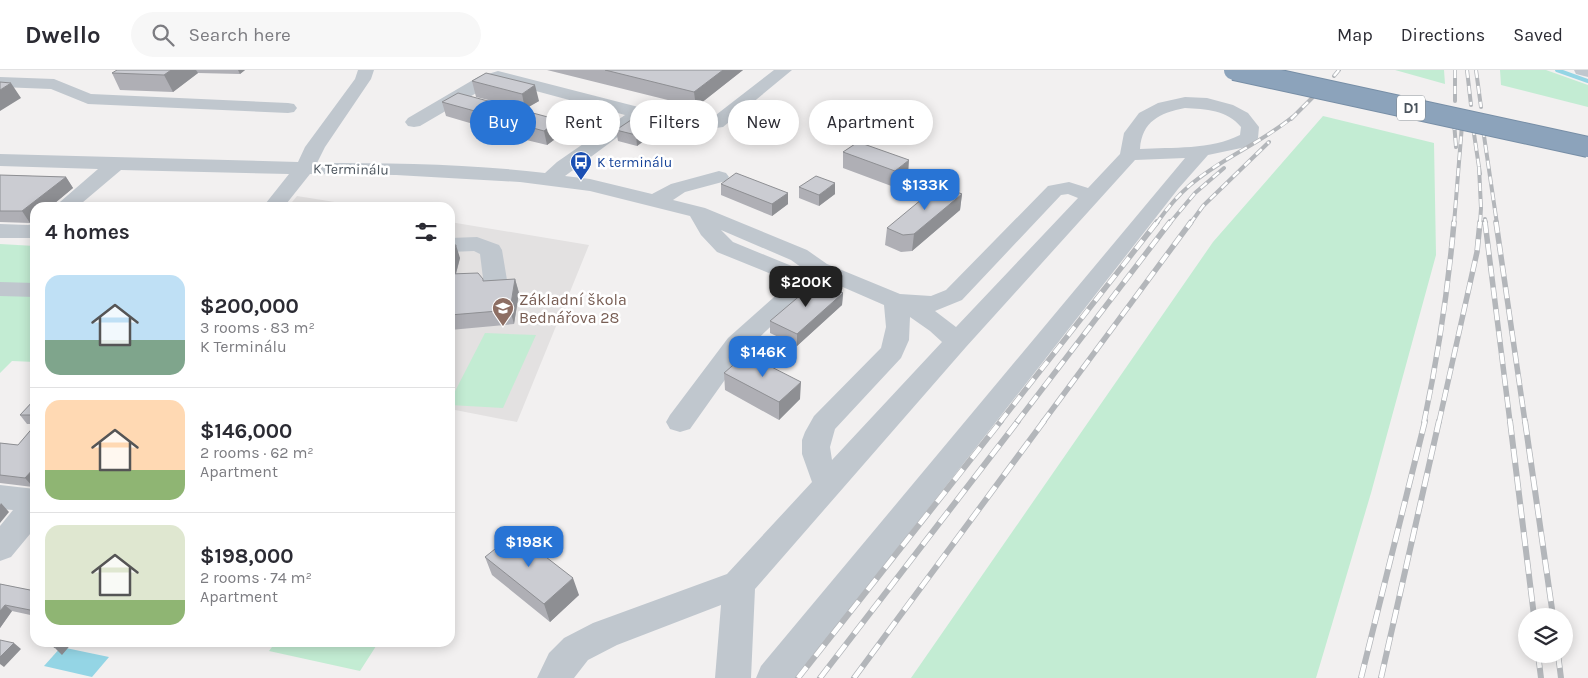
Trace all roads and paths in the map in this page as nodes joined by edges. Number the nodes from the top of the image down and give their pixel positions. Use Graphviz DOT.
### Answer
graph roads {
  1 [pos="366,70"];
  2 [pos="784,70"];
  3 [pos="1234,70"];
  4 [pos="1281,70"];
  5 [pos="1582,70"];
  6 [pos="1588,72"];
  7 [pos="0,82"];
  8 [pos="455,98"];
  9 [pos="470,102"];
  10 [pos="288,108"];
  11 [pos="630,111"];
  12 [pos="630,119"];
  13 [pos="414,122"];
  14 [pos="718,122"];
  15 [pos="1588,136"];
  16 [pos="1588,147"];
  17 [pos="1201,151"];
  18 [pos="1129,156"];
  19 [pos="0,160"];
  20 [pos="117,163"];
  21 [pos="305,168"];
  22 [pos="719,177"];
  23 [pos="551,180"];
  24 [pos="1092,196"];
  25 [pos="656,200"];
  26 [pos="70,202"];
  27 [pos="277,202"];
  28 [pos="0,231"];
  29 [pos="30,232"];
  30 [pos="455,245"];
  31 [pos="812,274"];
  32 [pos="496,286"];
  33 [pos="0,289"];
  34 [pos="30,290"];
  35 [pos="896,301"];
  36 [pos="957,341"];
  37 [pos="680,422"];
  38 [pos="828,485"];
  39 [pos="0,497"];
  40 [pos="30,501"];
  41 [pos="30,514"];
  42 [pos="16,538"];
  43 [pos="739,584"];
  44 [pos="555,678"];
  45 [pos="733,678"];
  46 [pos="774,678"];
  1 -- 21 [label="street"];
  2 -- 14 [label="street"];
  3 -- 16 [label="highway, D1, bridge"];
  4 -- 15 [label="highway, D1"];
  5 -- 6 [label="street"];
  7 -- 10 [label="street"];
  8 -- 9 [label="street"];
  8 -- 11 [label="street"];
  8 -- 13 [label="street"];
  12 -- 23 [label="street"];
  17 -- 18 [label="street"];
  17 -- 18 [label="street"];
  17 -- 46 [label="street"];
  18 -- 24 [label="street"];
  19 -- 20 [label="street, K Terminálu"];
  20 -- 21 [label="street, K Terminálu"];
  20 -- 26 [label="street"];
  21 -- 23 [label="street, K Terminálu"];
  21 -- 27 [label="street"];
  22 -- 25 [label="street"];
  23 -- 25 [label="street, K Terminálu"];
  24 -- 35 [label="lane"];
  24 -- 36 [label="street"];
  25 -- 31 [label="street, K Terminálu"];
  28 -- 29 [label="street"];
  30 -- 32 [label="street"];
  31 -- 35 [label="street"];
  31 -- 37 [label="street"];
  33 -- 34 [label="street"];
  35 -- 36 [label="street"];
  35 -- 38 [label="street"];
  36 -- 38 [label="street"];
  38 -- 43 [label="street"];
  39 -- 40 [label="street"];
  41 -- 42 [label="street"];
  43 -- 44 [label="street"];
  43 -- 45 [label="street"];
}
